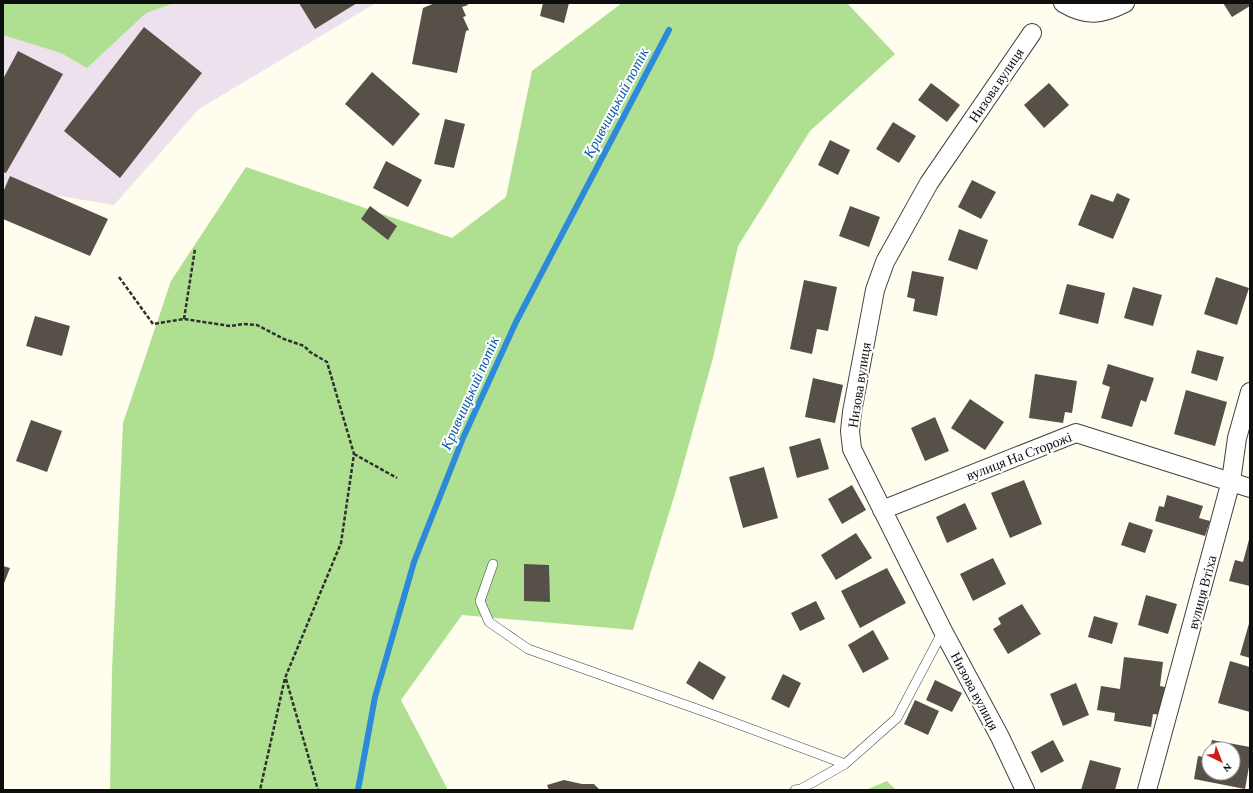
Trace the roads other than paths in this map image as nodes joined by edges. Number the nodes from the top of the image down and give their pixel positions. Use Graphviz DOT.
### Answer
graph roads {
  1 [pos="1063,3"];
  2 [pos="1124,3"];
  3 [pos="1032,33"];
  4 [pos="1250,392"];
  5 [pos="1231,481"];
  6 [pos="1250,488"];
  7 [pos="882,510"];
  8 [pos="493,564"];
  9 [pos="943,631"];
  10 [pos="845,764"];
  11 [pos="795,790"];
  12 [pos="1025,790"];
  13 [pos="1147,790"];
  1 -- 2 [label="street"];
  3 -- 7 [label="street, Низова вулиця"];
  4 -- 5 [label="street, вулиця Втіха"];
  5 -- 6 [label="street, вулиця На Сторожі"];
  5 -- 7 [label="street, вулиця На Сторожі"];
  5 -- 13 [label="street, вулиця Втіха"];
  7 -- 9 [label="street, Низова вулиця"];
  8 -- 10 [label="lane"];
  9 -- 10 [label="lane"];
  9 -- 12 [label="street, Низова вулиця"];
  10 -- 11 [label="lane"];
}
